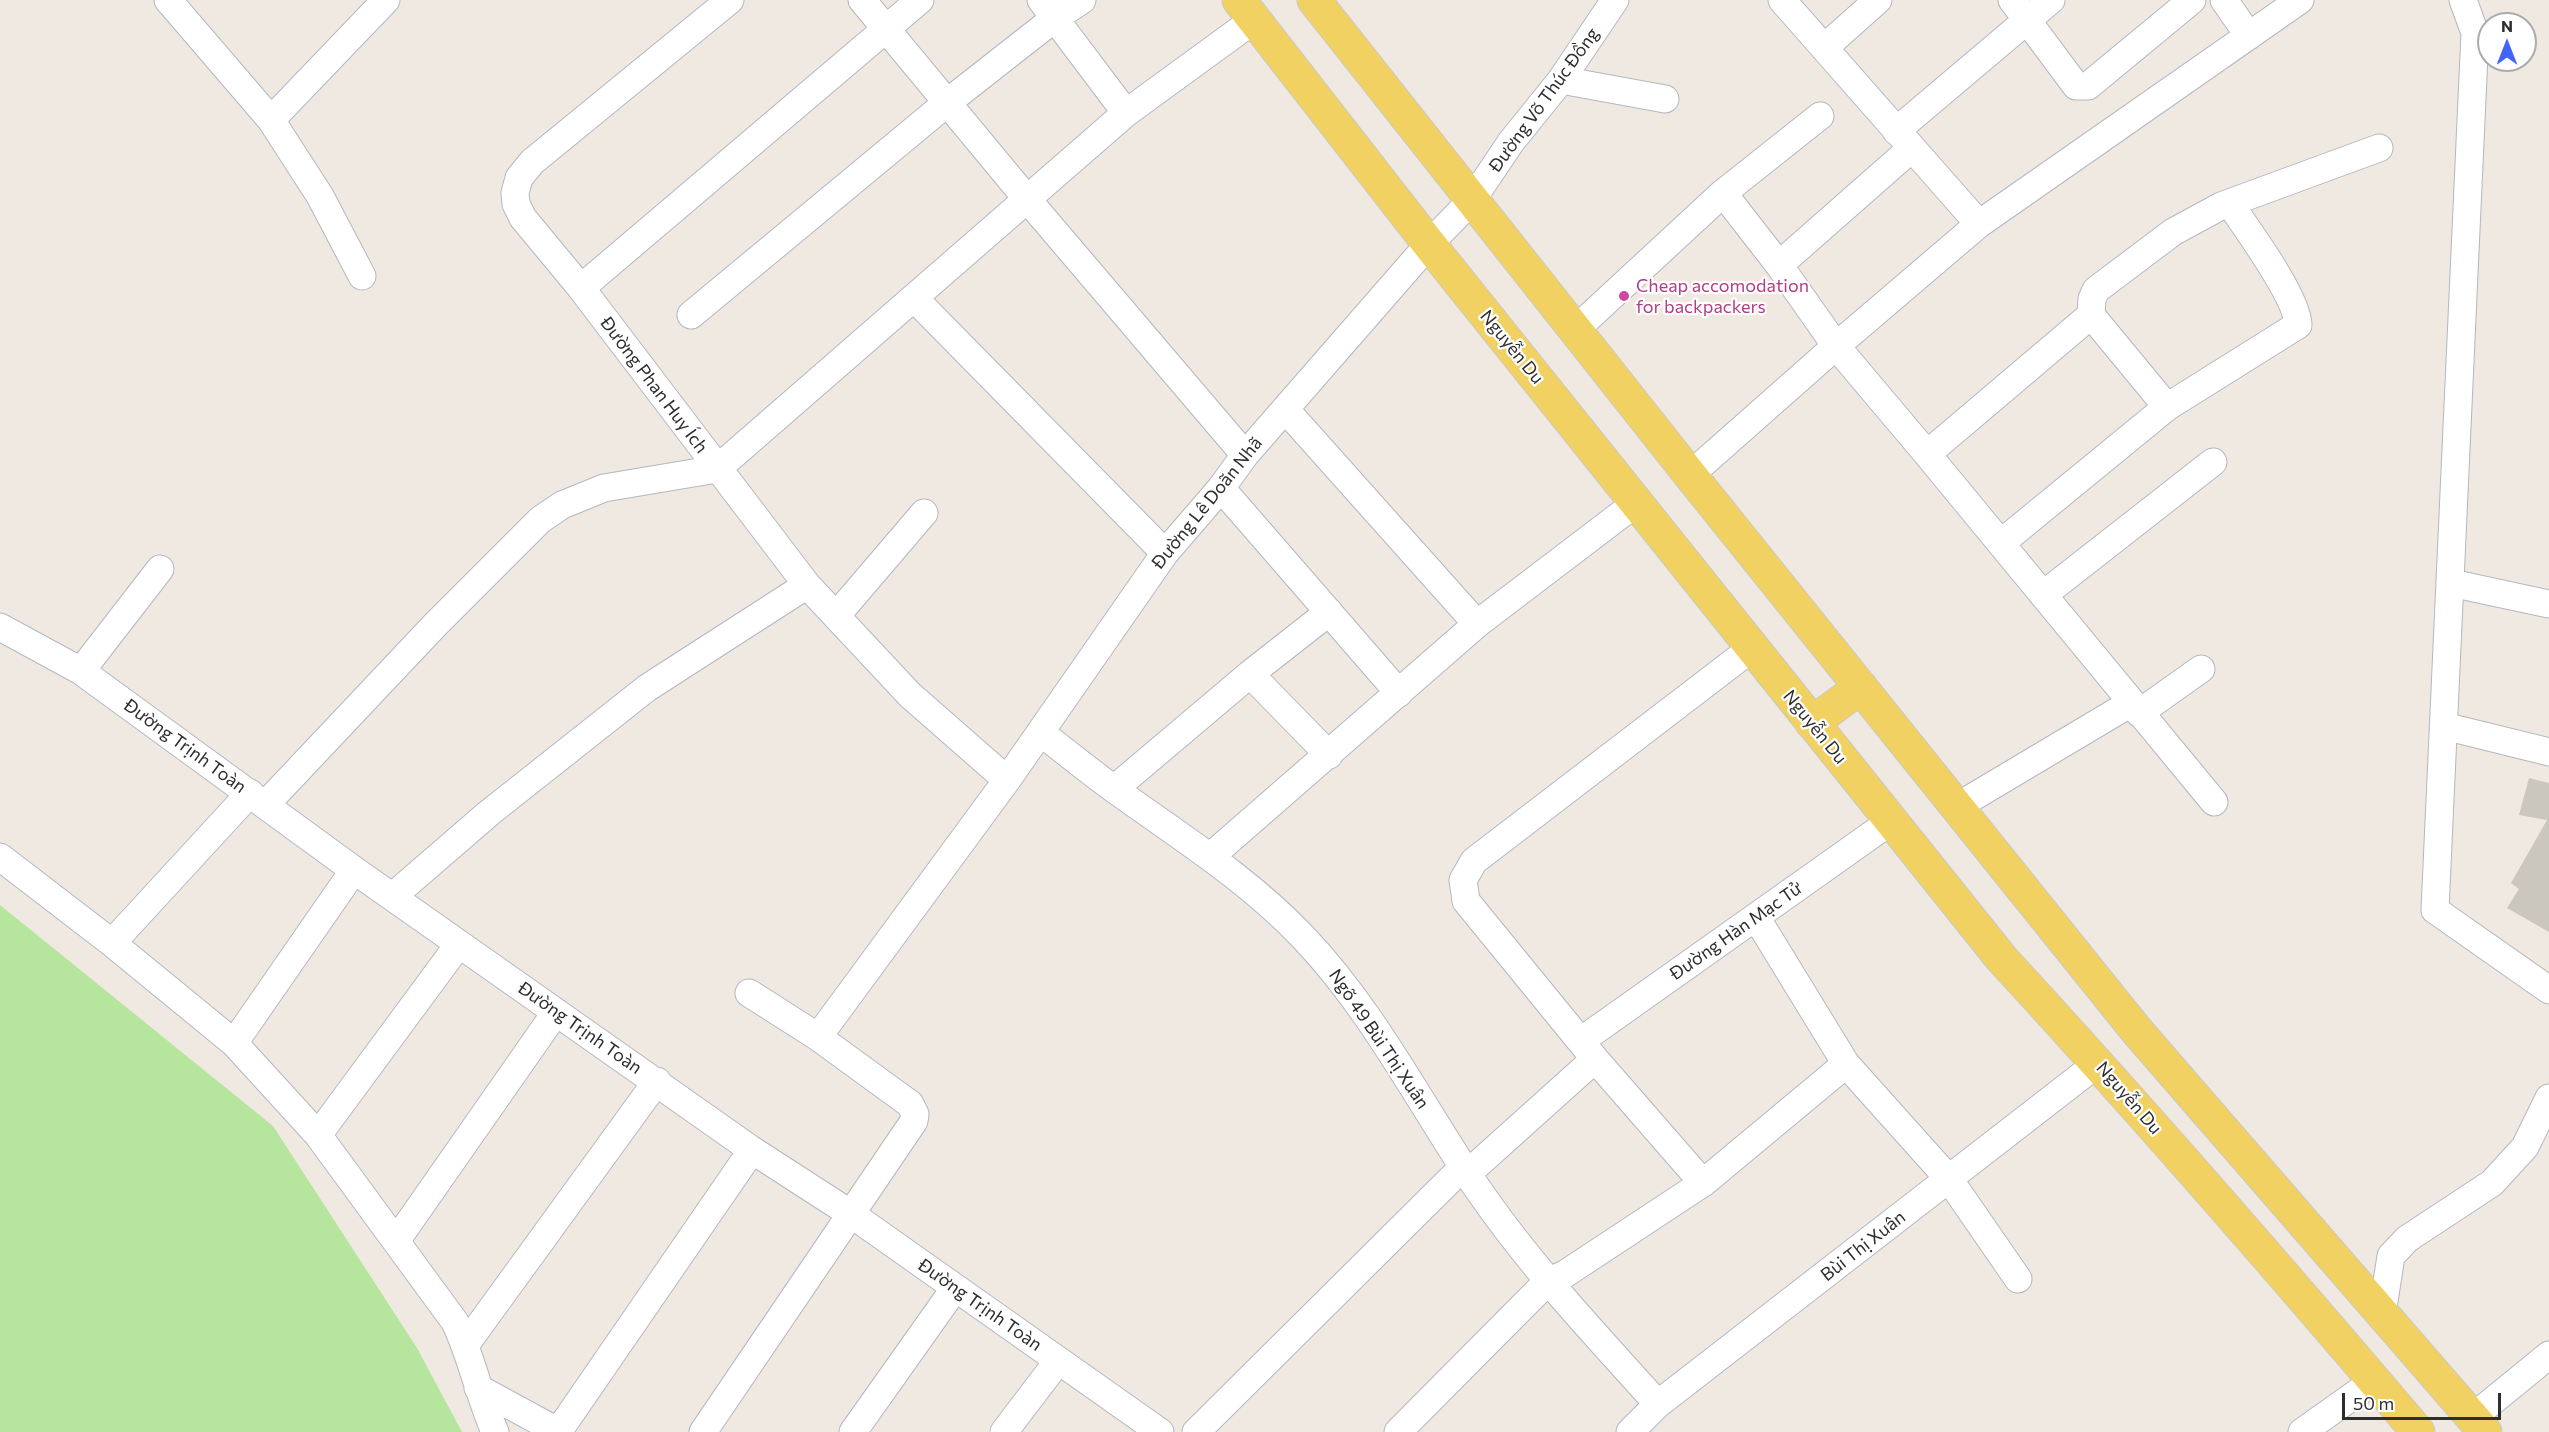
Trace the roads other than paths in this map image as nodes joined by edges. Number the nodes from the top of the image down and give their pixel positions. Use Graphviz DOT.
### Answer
graph roads {
  1 [pos="168,0"];
  2 [pos="386,0"];
  3 [pos="730,0"];
  4 [pos="862,0"];
  5 [pos="920,0"];
  6 [pos="1082,0"];
  7 [pos="1615,0"];
  8 [pos="1782,0"];
  9 [pos="1878,0"];
  10 [pos="2012,0"];
  11 [pos="2051,0"];
  12 [pos="2192,0"];
  13 [pos="2224,0"];
  14 [pos="2300,0"];
  15 [pos="2463,0"];
  16 [pos="1317,1"];
  17 [pos="1048,9"];
  18 [pos="1247,10"];
  19 [pos="2028,21"];
  20 [pos="884,28"];
  21 [pos="2249,36"];
  22 [pos="1824,48"];
  23 [pos="1561,80"];
  24 [pos="1665,99"];
  25 [pos="948,102"];
  26 [pos="1126,113"];
  27 [pos="1820,116"];
  28 [pos="271,120"];
  29 [pos="1904,139"];
  30 [pos="2379,148"];
  31 [pos="1723,193"];
  32 [pos="1027,199"];
  33 [pos="1472,200"];
  34 [pos="2230,204"];
  35 [pos="1979,224"];
  36 [pos="1429,244"];
  37 [pos="1779,266"];
  38 [pos="362,276"];
  39 [pos="581,288"];
  40 [pos="914,297"];
  41 [pos="691,315"];
  42 [pos="2091,315"];
  43 [pos="1575,330"];
  44 [pos="1836,346"];
  45 [pos="2167,407"];
  46 [pos="1285,410"];
  47 [pos="1927,454"];
  48 [pos="1245,455"];
  49 [pos="2213,462"];
  50 [pos="717,469"];
  51 [pos="1690,475"];
  52 [pos="1221,488"];
  53 [pos="1636,503"];
  54 [pos="924,513"];
  55 [pos="2001,543"];
  56 [pos="1165,553"];
  57 [pos="160,569"];
  58 [pos="2451,583"];
  59 [pos="807,585"];
  60 [pos="2043,595"];
  61 [pos="2549,604"];
  62 [pos="1329,612"];
  63 [pos="836,616"];
  64 [pos="1477,624"];
  65 [pos="0,627"];
  66 [pos="1752,648"];
  67 [pos="2200,669"];
  68 [pos="81,671"];
  69 [pos="1250,674"];
  70 [pos="1861,687"];
  71 [pos="1399,693"];
  72 [pos="2135,708"];
  73 [pos="1812,723"];
  74 [pos="2444,726"];
  75 [pos="1041,733"];
  76 [pos="2549,752"];
  77 [pos="1329,755"];
  78 [pos="1007,780"];
  79 [pos="1114,789"];
  80 [pos="258,798"];
  81 [pos="2214,802"];
  82 [pos="1958,806"];
  83 [pos="1891,821"];
  84 [pos="1211,856"];
  85 [pos="0,857"];
  86 [pos="354,870"];
  87 [pos="393,896"];
  88 [pos="1756,917"];
  89 [pos="112,944"];
  90 [pos="459,944"];
  91 [pos="2549,990"];
  92 [pos="748,993"];
  93 [pos="556,1012"];
  94 [pos="2138,1031"];
  95 [pos="818,1038"];
  96 [pos="234,1043"];
  97 [pos="1588,1050"];
  98 [pos="2098,1063"];
  99 [pos="1846,1064"];
  100 [pos="657,1082"];
  101 [pos="2549,1098"];
  102 [pos="318,1135"];
  103 [pos="752,1150"];
  104 [pos="1466,1170"];
  105 [pos="1948,1179"];
  106 [pos="1703,1182"];
  107 [pos="851,1214"];
  108 [pos="396,1241"];
  109 [pos="2018,1279"];
  110 [pos="1547,1282"];
  111 [pos="955,1288"];
  112 [pos="2382,1314"];
  113 [pos="466,1344"];
  114 [pos="2414,1350"];
  115 [pos="2549,1355"];
  116 [pos="1058,1361"];
  117 [pos="2374,1381"];
  118 [pos="478,1388"];
  119 [pos="1658,1404"];
  120 [pos="2479,1425"];
  121 [pos="1142,1427"];
  122 [pos="495,1432"];
  123 [pos="558,1432"];
  124 [pos="703,1432"];
  125 [pos="852,1432"];
  126 [pos="1004,1432"];
  127 [pos="1196,1432"];
  128 [pos="1398,1432"];
  129 [pos="1629,1432"];
  130 [pos="2302,1432"];
  131 [pos="2418,1432"];
  1 -- 28 [label="street"];
  2 -- 28 [label="street"];
  3 -- 39 [label="street, Đường Phan Huy Ích"];
  4 -- 20 [label="street"];
  5 -- 20 [label="street"];
  6 -- 17 [label="street"];
  7 -- 23 [label="street, Đường Võ Thúc Đồng"];
  8 -- 22 [label="street"];
  9 -- 22 [label="street"];
  10 -- 19 [label="street"];
  11 -- 19 [label="street"];
  12 -- 19 [label="street"];
  13 -- 21 [label="street"];
  14 -- 21 [label="street"];
  15 -- 58 [label="street"];
  16 -- 33 [label="main road"];
  17 -- 25 [label="street"];
  17 -- 26 [label="street"];
  18 -- 26 [label="street"];
  18 -- 36 [label="main road, Nguyễn Du"];
  19 -- 29 [label="street"];
  20 -- 25 [label="street"];
  20 -- 39 [label="street"];
  21 -- 35 [label="street"];
  22 -- 29 [label="street"];
  23 -- 24 [label="street"];
  23 -- 33 [label="street, Đường Võ Thúc Đồng"];
  25 -- 32 [label="street"];
  25 -- 41 [label="street"];
  26 -- 32 [label="street"];
  27 -- 31 [label="street"];
  28 -- 38 [label="street"];
  29 -- 35 [label="street"];
  29 -- 37 [label="street"];
  30 -- 34 [label="street"];
  31 -- 37 [label="street"];
  31 -- 43 [label="street"];
  32 -- 40 [label="street"];
  32 -- 48 [label="street"];
  33 -- 36 [label="street, Đường Võ Thúc Đồng"];
  33 -- 43 [label="main road"];
  34 -- 42 [label="street"];
  34 -- 45 [label="street"];
  35 -- 44 [label="street"];
  36 -- 46 [label="street, Đường Lê Doãn Nhã"];
  36 -- 53 [label="main road, Nguyễn Du"];
  37 -- 44 [label="street"];
  39 -- 50 [label="street, Đường Phan Huy Ích"];
  40 -- 50 [label="street"];
  40 -- 56 [label="street"];
  42 -- 45 [label="street"];
  42 -- 47 [label="street"];
  43 -- 51 [label="main road"];
  44 -- 47 [label="street"];
  44 -- 51 [label="street"];
  45 -- 55 [label="street"];
  46 -- 48 [label="street, Đường Lê Doãn Nhã"];
  46 -- 64 [label="street"];
  47 -- 55 [label="street"];
  48 -- 52 [label="street, Đường Lê Doãn Nhã"];
  49 -- 60 [label="street"];
  50 -- 59 [label="street, Đường Phan Huy Ích"];
  50 -- 80 [label="street"];
  51 -- 70 [label="main road"];
  52 -- 56 [label="street, Đường Lê Doãn Nhã"];
  52 -- 62 [label="street"];
  53 -- 64 [label="street"];
  53 -- 66 [label="main road, Nguyễn Du"];
  54 -- 63 [label="street"];
  55 -- 60 [label="street"];
  56 -- 75 [label="street, Đường Lê Doãn Nhã"];
  57 -- 68 [label="street"];
  58 -- 61 [label="street"];
  58 -- 74 [label="street"];
  59 -- 63 [label="street, Đường Phan Huy Ích"];
  59 -- 87 [label="street"];
  60 -- 72 [label="street"];
  62 -- 69 [label="street"];
  62 -- 71 [label="street"];
  63 -- 78 [label="street, Đường Phan Huy Ích"];
  64 -- 71 [label="street"];
  65 -- 68 [label="street, Đường Trịnh Toàn"];
  66 -- 73 [label="main road, Nguyễn Du"];
  66 -- 97 [label="street"];
  67 -- 72 [label="street"];
  68 -- 80 [label="street, Đường Trịnh Toàn"];
  69 -- 77 [label="street"];
  69 -- 79 [label="street"];
  70 -- 73 [label="main road"];
  70 -- 82 [label="main road"];
  71 -- 77 [label="street"];
  72 -- 81 [label="street"];
  72 -- 82 [label="street"];
  73 -- 83 [label="main road, Nguyễn Du"];
  74 -- 76 [label="street"];
  74 -- 91 [label="street"];
  75 -- 78 [label="street, Đường Lê Doãn Nhã"];
  75 -- 79 [label="street, Ngõ 49 Bùi Thị Xuân"];
  77 -- 84 [label="street"];
  78 -- 95 [label="street, Đường Lê Doãn Nhã"];
  79 -- 84 [label="street, Ngõ 49 Bùi Thị Xuân"];
  80 -- 86 [label="street, Đường Trịnh Toàn"];
  80 -- 89 [label="street"];
  82 -- 94 [label="main road"];
  83 -- 88 [label="street, Đường Hàn Mạc Tử"];
  83 -- 98 [label="main road, Nguyễn Du"];
  84 -- 104 [label="street, Ngõ 49 Bùi Thị Xuân"];
  85 -- 89 [label="street"];
  86 -- 87 [label="street, Đường Trịnh Toàn"];
  86 -- 96 [label="street"];
  87 -- 90 [label="street, Đường Trịnh Toàn"];
  88 -- 97 [label="street, Đường Hàn Mạc Tử"];
  88 -- 99 [label="street"];
  89 -- 96 [label="street"];
  90 -- 93 [label="street, Đường Trịnh Toàn"];
  90 -- 102 [label="street"];
  92 -- 95 [label="street"];
  93 -- 100 [label="street, Đường Trịnh Toàn"];
  93 -- 108 [label="street"];
  94 -- 98 [label="main road"];
  94 -- 112 [label="main road"];
  95 -- 107 [label="street"];
  96 -- 102 [label="street"];
  97 -- 104 [label="street, Đường Hàn Mạc Tử"];
  97 -- 106 [label="street"];
  98 -- 105 [label="street, Bùi Thị Xuân"];
  98 -- 117 [label="main road, Nguyễn Du"];
  99 -- 105 [label="street"];
  99 -- 106 [label="street"];
  100 -- 103 [label="street, Đường Trịnh Toàn"];
  100 -- 113 [label="street"];
  101 -- 112 [label="street"];
  102 -- 108 [label="street"];
  103 -- 107 [label="street, Đường Trịnh Toàn"];
  103 -- 123 [label="street"];
  104 -- 110 [label="street, Ngõ 49 Bùi Thị Xuân"];
  104 -- 127 [label="street, Đường Hàn Mạc Tử"];
  105 -- 109 [label="street"];
  105 -- 119 [label="street, Bùi Thị Xuân"];
  106 -- 110 [label="street"];
  107 -- 111 [label="street, Đường Trịnh Toàn"];
  107 -- 124 [label="street"];
  108 -- 113 [label="street"];
  110 -- 119 [label="street, Ngõ 49 Bùi Thị Xuân"];
  110 -- 128 [label="street"];
  111 -- 116 [label="street, Đường Trịnh Toàn"];
  111 -- 125 [label="street"];
  112 -- 114 [label="main road"];
  113 -- 118 [label="street"];
  114 -- 117 [label="main road"];
  114 -- 120 [label="main road"];
  115 -- 120 [label="street"];
  116 -- 121 [label="street, Đường Trịnh Toàn"];
  116 -- 126 [label="street"];
  117 -- 130 [label="street"];
  117 -- 131 [label="main road, Nguyễn Du"];
  118 -- 122 [label="street"];
  118 -- 123 [label="street"];
  119 -- 129 [label="street, Bùi Thị Xuân"];
}
